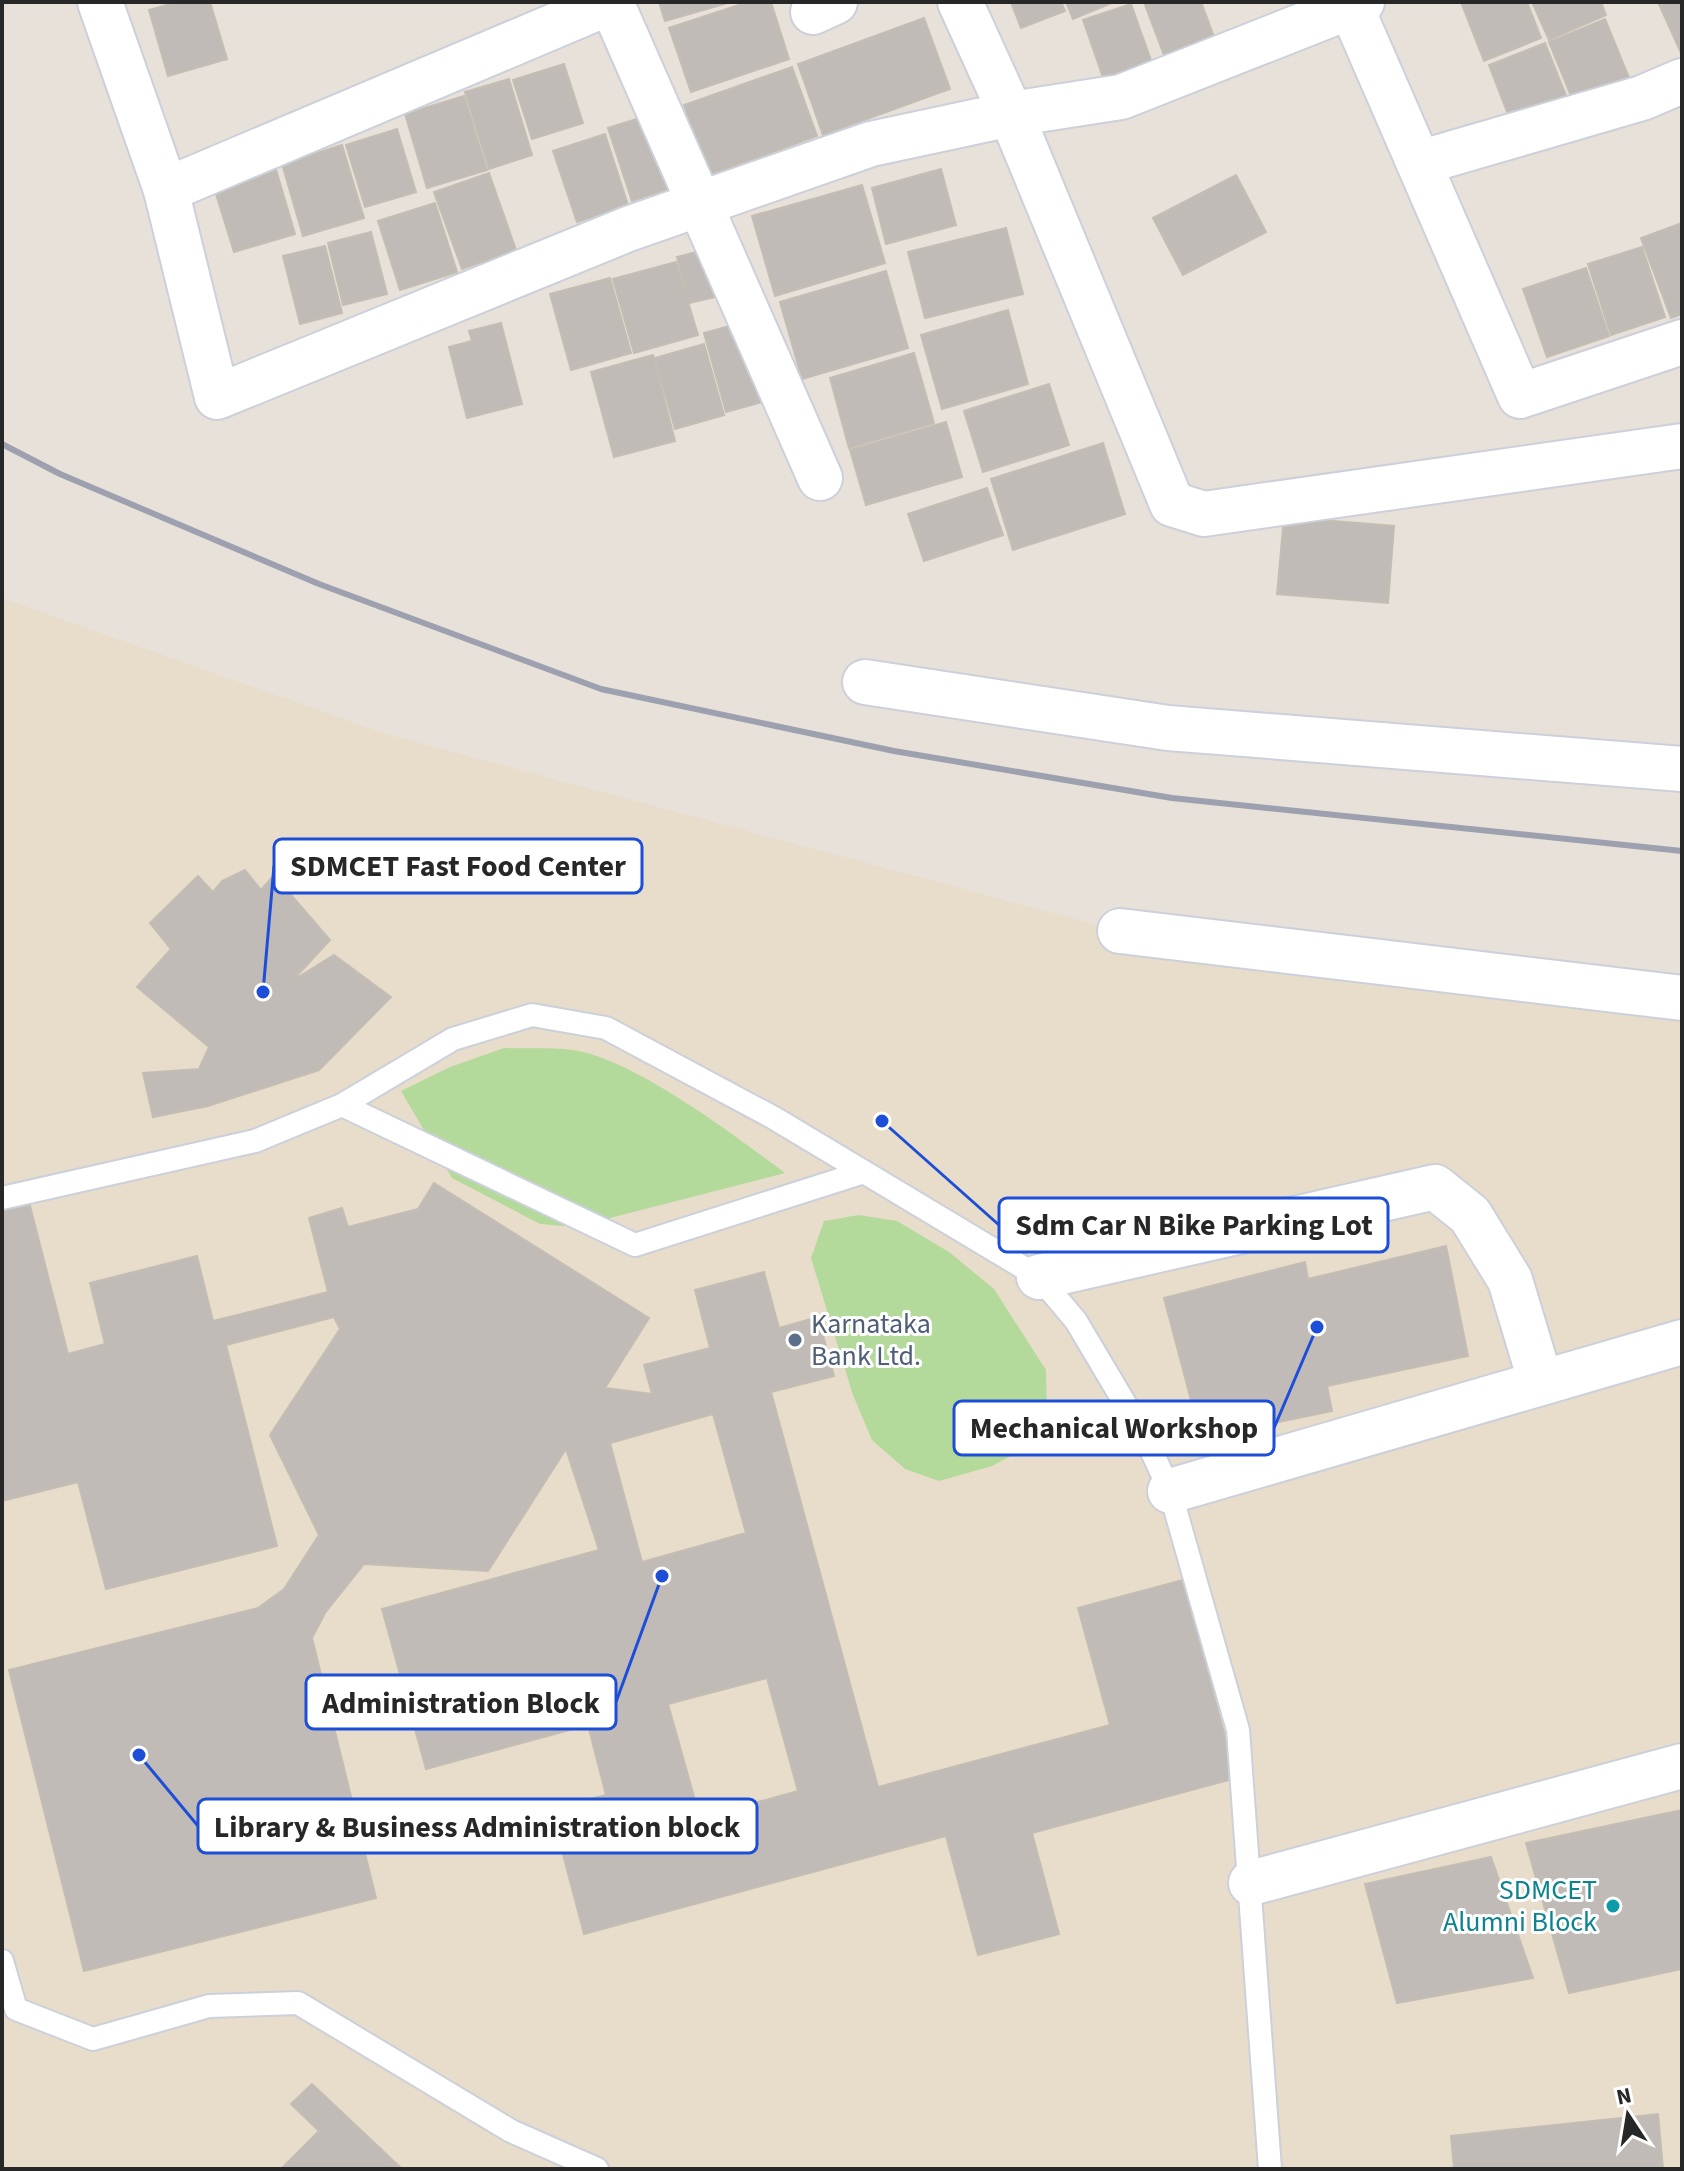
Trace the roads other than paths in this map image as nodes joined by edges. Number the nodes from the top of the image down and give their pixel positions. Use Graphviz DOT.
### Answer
graph roads {
  1 [pos="100,2"];
  2 [pos="611,2"];
  3 [pos="960,2"];
  4 [pos="1356,5"];
  5 [pos="1682,81"];
  6 [pos="1011,114"];
  7 [pos="1419,163"];
  8 [pos="166,190"];
  9 [pos="700,204"];
  10 [pos="1682,342"];
  11 [pos="1682,446"];
  12 [pos="820,478"];
  13 [pos="865,682"];
  14 [pos="1682,769"];
  15 [pos="1120,931"];
  16 [pos="1682,998"];
  17 [pos="342,1105"];
  18 [pos="864,1172"];
  19 [pos="2,1198"];
  20 [pos="1039,1277"];
  21 [pos="1682,1342"];
  22 [pos="1541,1383"];
  23 [pos="1170,1491"];
  24 [pos="1682,1766"];
  25 [pos="1251,1883"];
  26 [pos="2,1961"];
  27 [pos="597,2169"];
  28 [pos="1270,2169"];
  1 -- 8 [label="street"];
  2 -- 8 [label="street"];
  2 -- 9 [label="street"];
  3 -- 6 [label="street"];
  4 -- 6 [label="street"];
  4 -- 7 [label="street"];
  5 -- 7 [label="street"];
  6 -- 9 [label="street"];
  6 -- 11 [label="street"];
  7 -- 10 [label="street"];
  8 -- 9 [label="street"];
  9 -- 12 [label="street"];
  13 -- 14 [label="street"];
  15 -- 16 [label="street"];
  17 -- 18 [label="lane"];
  17 -- 18 [label="lane"];
  17 -- 19 [label="lane"];
  18 -- 20 [label="lane"];
  20 -- 22 [label="street"];
  20 -- 23 [label="lane"];
  21 -- 22 [label="street"];
  22 -- 23 [label="street"];
  23 -- 25 [label="lane"];
  24 -- 25 [label="street"];
  25 -- 28 [label="lane"];
  26 -- 27 [label="lane"];
}
